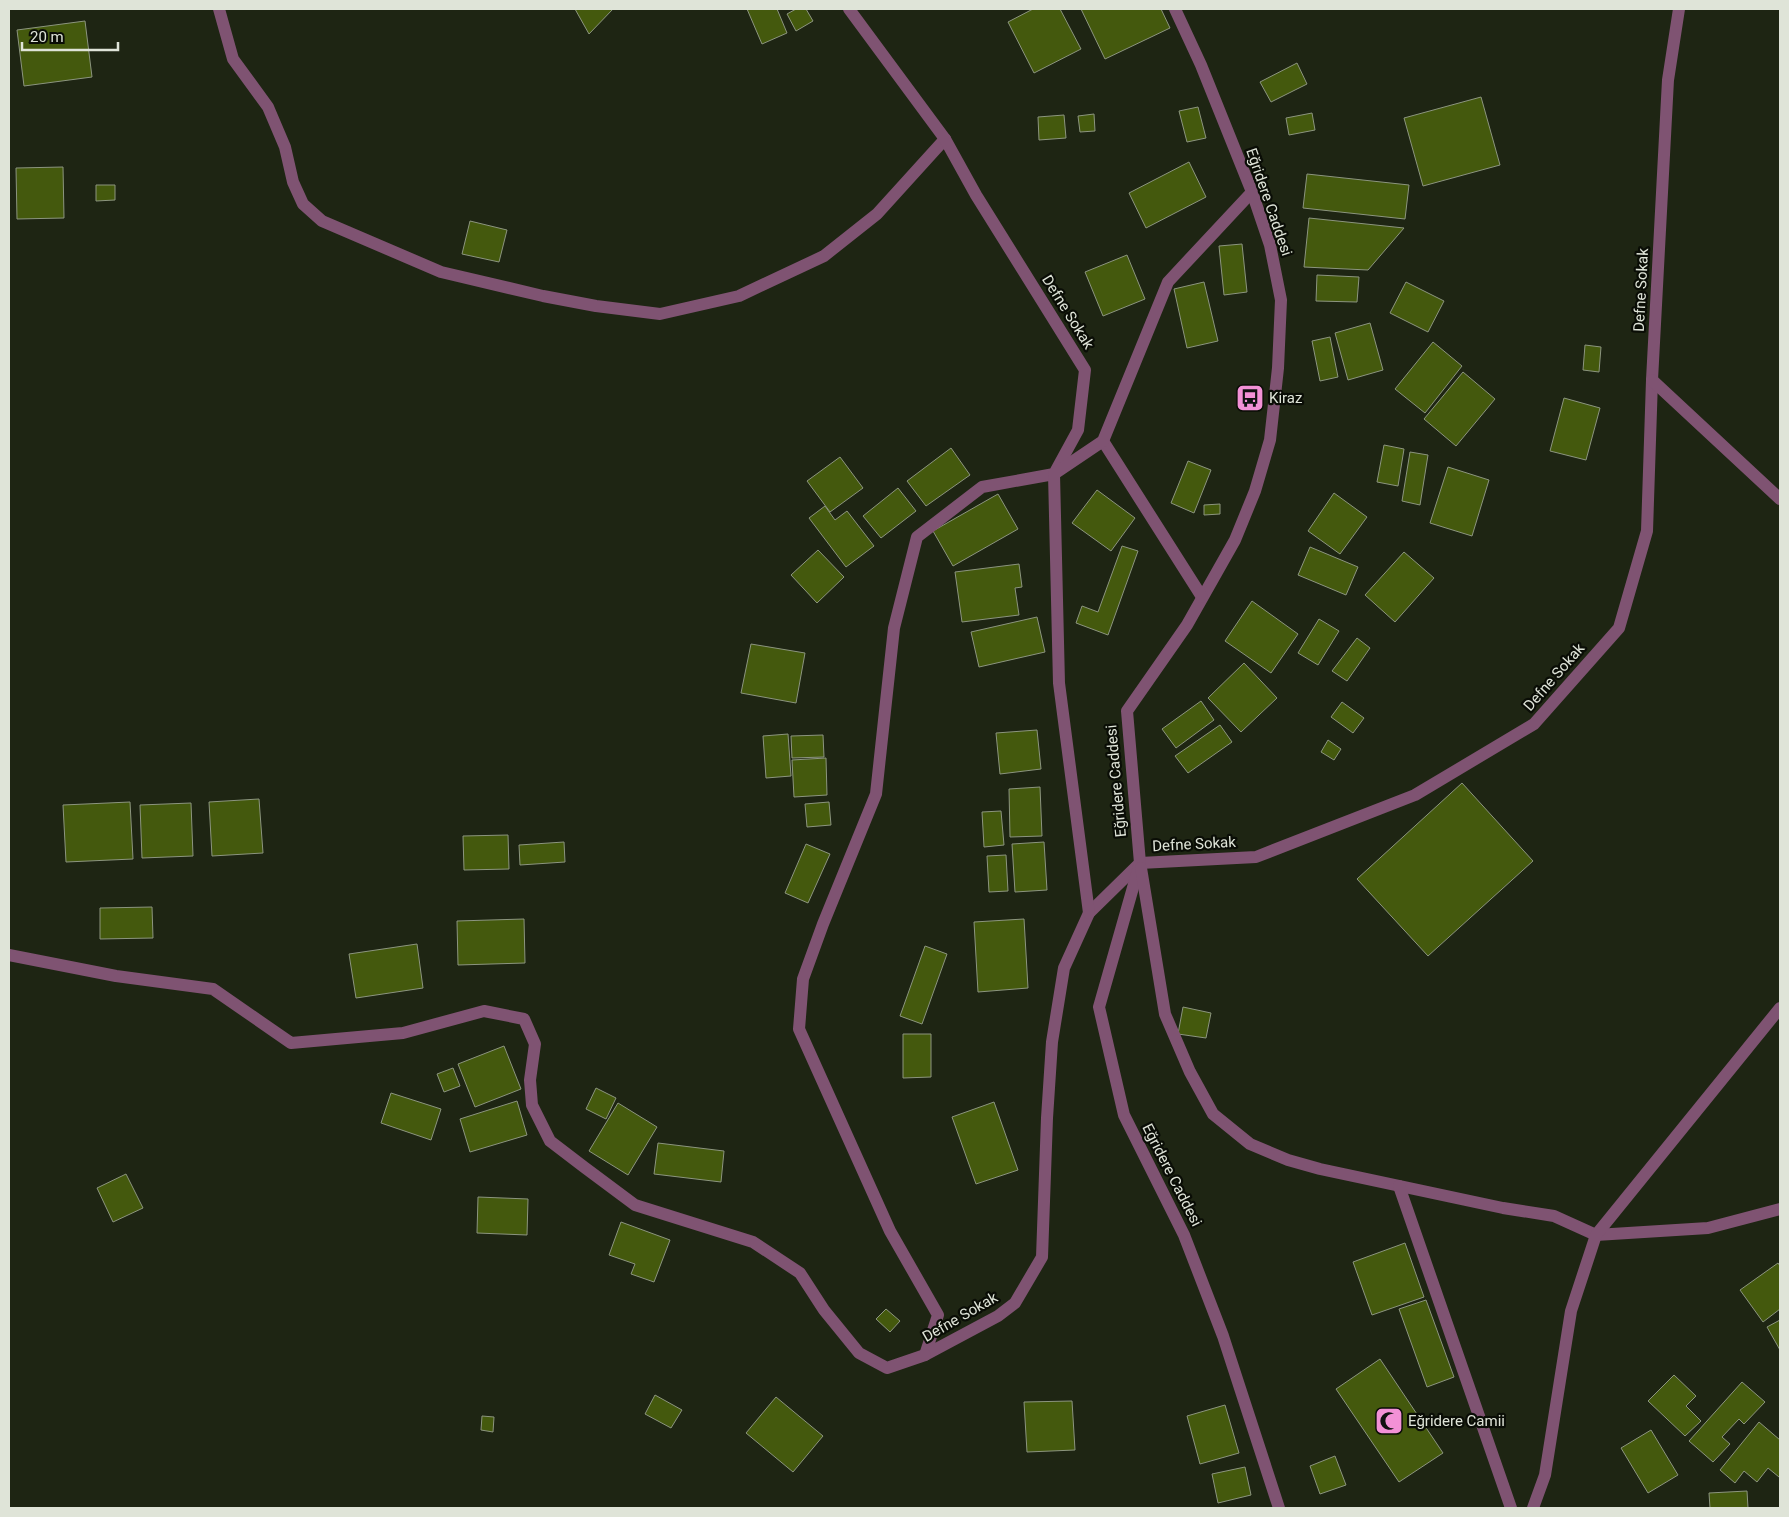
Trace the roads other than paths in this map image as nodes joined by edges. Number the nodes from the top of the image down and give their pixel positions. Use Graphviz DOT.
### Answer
graph roads {
  1 [pos="219,9"];
  2 [pos="849,9"];
  3 [pos="1175,9"];
  4 [pos="1679,9"];
  5 [pos="945,138"];
  6 [pos="1252,192"];
  7 [pos="1652,380"];
  8 [pos="1103,441"];
  9 [pos="1054,474"];
  10 [pos="1780,499"];
  11 [pos="1202,597"];
  12 [pos="1140,863"];
  13 [pos="1089,913"];
  14 [pos="9,955"];
  15 [pos="1780,1008"];
  16 [pos="1400,1186"];
  17 [pos="1780,1209"];
  18 [pos="1596,1235"];
  19 [pos="925,1355"];
  20 [pos="1279,1508"];
  21 [pos="1511,1508"];
  22 [pos="1533,1508"];
  1 -- 5 [label="street"];
  2 -- 5 [label="street, Defne Sokak"];
  3 -- 6 [label="street, Eğridere Caddesi"];
  4 -- 7 [label="street, Defne Sokak"];
  5 -- 9 [label="street, Defne Sokak"];
  6 -- 8 [label="street"];
  6 -- 11 [label="street, Eğridere Caddesi"];
  7 -- 10 [label="street"];
  7 -- 12 [label="street, Defne Sokak"];
  8 -- 9 [label="street"];
  8 -- 11 [label="street"];
  9 -- 13 [label="street"];
  9 -- 19 [label="street, Defne Sokak"];
  11 -- 12 [label="street, Eğridere Caddesi"];
  12 -- 13 [label="street, Defne Sokak"];
  12 -- 16 [label="street"];
  12 -- 20 [label="street, Eğridere Caddesi"];
  13 -- 19 [label="street, Defne Sokak"];
  14 -- 19 [label="street"];
  15 -- 18 [label="street"];
  16 -- 18 [label="street"];
  16 -- 21 [label="street"];
  17 -- 18 [label="street"];
  18 -- 22 [label="street"];
}
